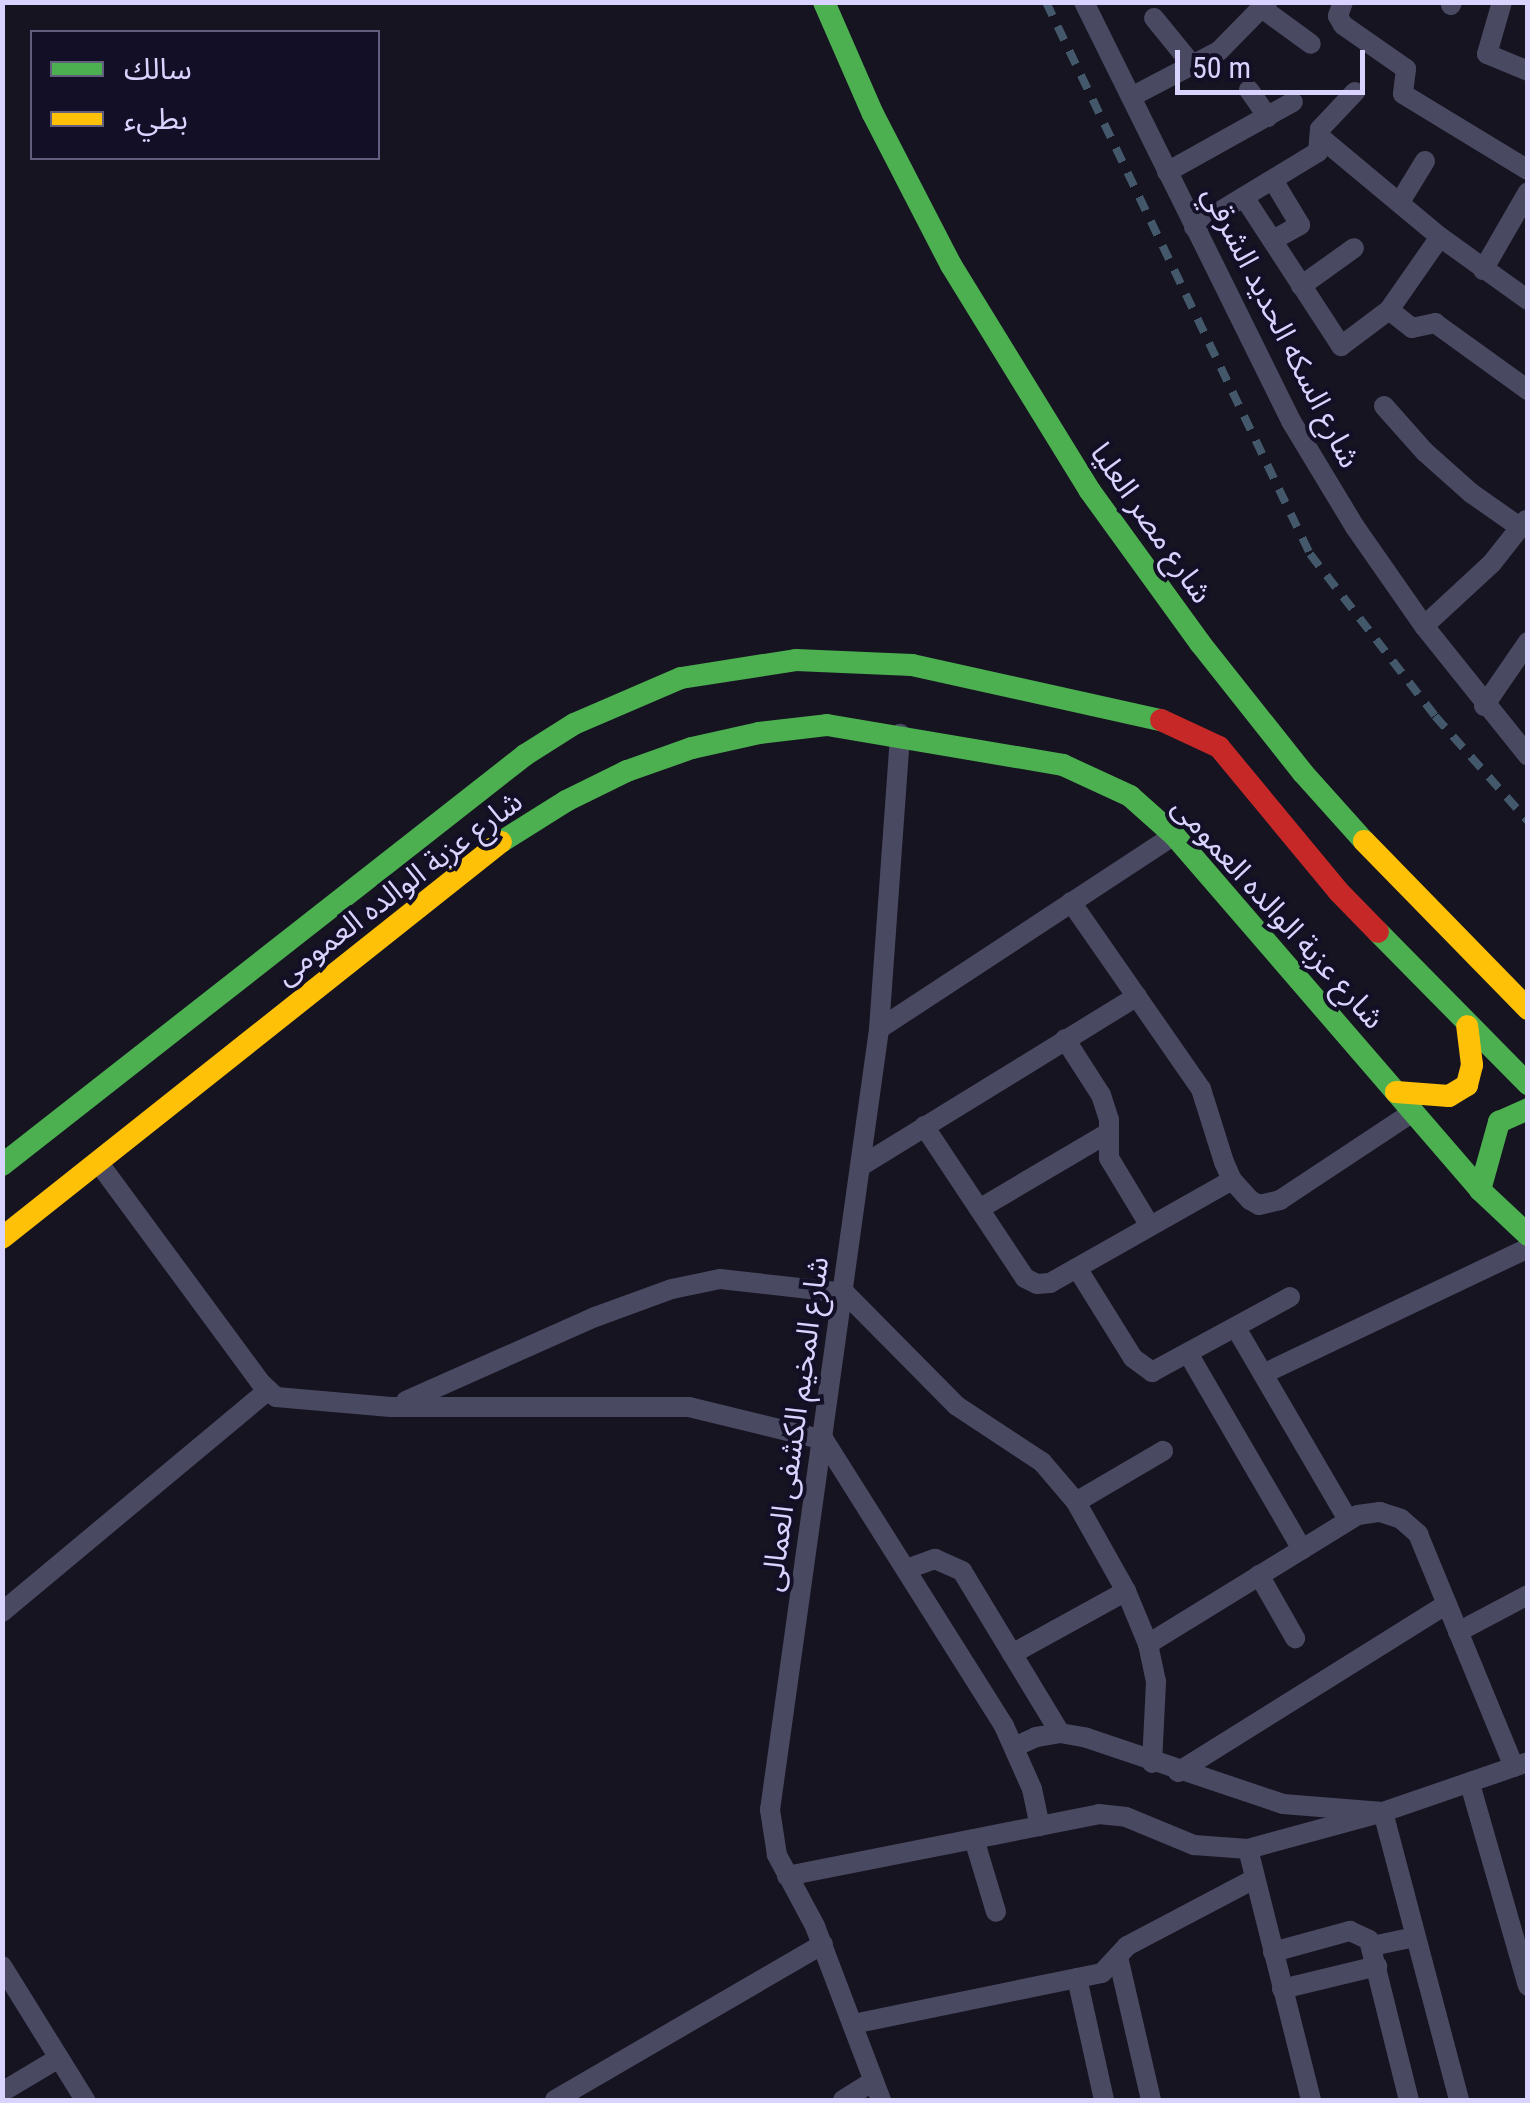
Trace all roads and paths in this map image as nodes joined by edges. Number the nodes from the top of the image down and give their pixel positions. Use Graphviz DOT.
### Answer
graph roads {
  1 [pos="824,2"];
  2 [pos="1084,2"];
  3 [pos="1343,2"];
  4 [pos="1502,2"];
  5 [pos="1265,6"];
  6 [pos="1154,18"];
  7 [pos="1311,44"];
  8 [pos="1194,67"];
  9 [pos="1528,71"];
  10 [pos="1249,90"];
  11 [pos="1355,92"];
  12 [pos="1132,97"];
  13 [pos="1292,102"];
  14 [pos="1268,116"];
  15 [pos="1320,137"];
  16 [pos="1425,162"];
  17 [pos="1528,170"];
  18 [pos="1167,172"];
  19 [pos="1273,180"];
  20 [pos="1528,192"];
  21 [pos="1244,197"];
  22 [pos="1400,202"];
  23 [pos="1194,227"];
  24 [pos="1440,238"];
  25 [pos="1273,240"];
  26 [pos="1354,248"];
  27 [pos="1483,270"];
  28 [pos="1300,286"];
  29 [pos="1528,300"];
  30 [pos="1390,310"];
  31 [pos="1528,390"];
  32 [pos="1384,406"];
  33 [pos="1524,523"];
  34 [pos="1424,626"];
  35 [pos="1528,642"];
  36 [pos="1484,706"];
  37 [pos="1238,732"];
  38 [pos="900,734"];
  39 [pos="1528,756"];
  40 [pos="490,816"];
  41 [pos="1174,835"];
  42 [pos="1071,902"];
  43 [pos="1137,996"];
  44 [pos="1528,1009"];
  45 [pos="1467,1026"];
  46 [pos="878,1029"];
  47 [pos="1065,1040"];
  48 [pos="201,1045"];
  49 [pos="1528,1084"];
  50 [pos="1396,1092"];
  51 [pos="1528,1109"];
  52 [pos="1413,1112"];
  53 [pos="924,1126"];
  54 [pos="1108,1133"];
  55 [pos="98,1162"];
  56 [pos="2,1165"];
  57 [pos="861,1166"];
  58 [pos="1232,1180"];
  59 [pos="1480,1190"];
  60 [pos="979,1209"];
  61 [pos="1150,1226"];
  62 [pos="1528,1236"];
  63 [pos="2,1238"];
  64 [pos="1528,1248"];
  65 [pos="1076,1268"];
  66 [pos="845,1294"];
  67 [pos="1290,1298"];
  68 [pos="1236,1328"];
  69 [pos="1189,1354"];
  70 [pos="1263,1374"];
  71 [pos="268,1390"];
  72 [pos="392,1407"];
  73 [pos="824,1440"];
  74 [pos="1163,1451"];
  75 [pos="1076,1502"];
  76 [pos="1348,1520"];
  77 [pos="1302,1549"];
  78 [pos="907,1569"];
  79 [pos="1259,1576"];
  80 [pos="1126,1590"];
  81 [pos="1528,1595"];
  82 [pos="1447,1604"];
  83 [pos="2,1612"];
  84 [pos="1458,1632"];
  85 [pos="1295,1638"];
  86 [pos="1148,1644"];
  87 [pos="1012,1654"];
  88 [pos="1060,1733"];
  89 [pos="1014,1748"];
  90 [pos="1152,1763"];
  91 [pos="1521,1765"];
  92 [pos="1178,1772"];
  93 [pos="1470,1784"];
  94 [pos="1383,1812"];
  95 [pos="1040,1826"];
  96 [pos="974,1839"];
  97 [pos="1248,1849"];
  98 [pos="787,1876"];
  99 [pos="1254,1879"];
  100 [pos="996,1912"];
  101 [pos="1416,1937"];
  102 [pos="1522,1942"];
  103 [pos="823,1944"];
  104 [pos="1273,1952"];
  105 [pos="1374,1956"];
  106 [pos="1118,1957"];
  107 [pos="2,1966"];
  108 [pos="1076,1978"];
  109 [pos="1528,1986"];
  110 [pos="1282,1989"];
  111 [pos="853,2024"];
  112 [pos="59,2058"];
  113 [pos="877,2091"];
  114 [pos="2,2092"];
  115 [pos="85,2100"];
  116 [pos="555,2100"];
  117 [pos="842,2100"];
  118 [pos="1104,2100"];
  119 [pos="1152,2100"];
  120 [pos="1310,2100"];
  121 [pos="1410,2100"];
  122 [pos="1458,2100"];
  1 -- 37 [label="street, شارع مصر العليا"];
  2 -- 12 [label="street, شارع السكه الحديد الشرقي"];
  3 -- 17 [label="street"];
  4 -- 9 [label="street"];
  5 -- 7 [label="street"];
  5 -- 8 [label="street"];
  6 -- 8 [label="street"];
  8 -- 12 [label="street"];
  10 -- 14 [label="street"];
  11 -- 15 [label="street"];
  12 -- 18 [label="street, شارع السكه الحديد الشرقي"];
  13 -- 14 [label="street"];
  14 -- 18 [label="street"];
  15 -- 19 [label="street"];
  15 -- 22 [label="street"];
  16 -- 22 [label="street"];
  18 -- 23 [label="street, شارع السكه الحديد الشرقي"];
  19 -- 21 [label="street"];
  19 -- 25 [label="street"];
  20 -- 27 [label="street"];
  21 -- 23 [label="street"];
  21 -- 25 [label="street"];
  22 -- 24 [label="street"];
  23 -- 34 [label="street, شارع السكه الحديد الشرقي"];
  24 -- 27 [label="street"];
  24 -- 30 [label="street"];
  25 -- 28 [label="street"];
  26 -- 28 [label="street"];
  27 -- 29 [label="street"];
  28 -- 30 [label="street"];
  30 -- 31 [label="street"];
  32 -- 33 [label="street"];
  33 -- 34 [label="street"];
  34 -- 36 [label="street, شارع السكه الحديد الشرقي"];
  35 -- 36 [label="street"];
  36 -- 39 [label="street, شارع السكه الحديد الشرقي"];
  37 -- 40 [label="street, شارع عزبة الوالده العمومى"];
  37 -- 44 [label="street, شارع مصر العليا"];
  37 -- 45 [label="street, شارع مصر العليا"];
  38 -- 40 [label="street, شارع عزبة الوالده العمومى"];
  38 -- 41 [label="street, شارع عزبة الوالده العمومى"];
  38 -- 46 [label="street, شارع المخيم الكشفى العمالى"];
  40 -- 48 [label="street, شارع عزبة الوالده العمومى"];
  40 -- 48 [label="street, شارع عزبة الوالده العمومى"];
  41 -- 42 [label="street"];
  41 -- 50 [label="street, شارع عزبة الوالده العمومى"];
  42 -- 43 [label="street"];
  42 -- 46 [label="street"];
  43 -- 47 [label="street"];
  43 -- 58 [label="street"];
  45 -- 49 [label="street, شارع مصر العليا"];
  45 -- 50 [label="street"];
  46 -- 57 [label="street, شارع المخيم الكشفى العمالى"];
  47 -- 53 [label="street"];
  47 -- 54 [label="street"];
  48 -- 55 [label="street, شارع عزبة الوالده العمومى"];
  48 -- 56 [label="street, شارع عزبة الوالده العمومى"];
  50 -- 52 [label="street, شارع عزبة الوالده العمومى"];
  51 -- 59 [label="street"];
  52 -- 58 [label="street"];
  52 -- 59 [label="street, شارع عزبة الوالده العمومى"];
  53 -- 57 [label="street"];
  53 -- 60 [label="street"];
  54 -- 60 [label="street"];
  54 -- 61 [label="street"];
  55 -- 63 [label="street, شارع عزبة الوالده العمومى"];
  55 -- 71 [label="street"];
  57 -- 66 [label="street, شارع المخيم الكشفى العمالى"];
  58 -- 61 [label="street"];
  59 -- 62 [label="street, شارع عزبة الوالده العمومى"];
  60 -- 65 [label="street"];
  61 -- 65 [label="street"];
  64 -- 70 [label="street"];
  65 -- 69 [label="street"];
  66 -- 72 [label="street"];
  66 -- 73 [label="street, شارع المخيم الكشفى العمالى"];
  66 -- 75 [label="street"];
  67 -- 68 [label="street"];
  68 -- 69 [label="street"];
  68 -- 70 [label="street"];
  69 -- 77 [label="street"];
  70 -- 76 [label="street"];
  71 -- 72 [label="street"];
  71 -- 83 [label="street"];
  72 -- 73 [label="street"];
  73 -- 78 [label="street"];
  73 -- 98 [label="street, شارع المخيم الكشفى العمالى"];
  74 -- 75 [label="street"];
  75 -- 80 [label="street"];
  76 -- 77 [label="street"];
  76 -- 82 [label="street"];
  77 -- 79 [label="street"];
  78 -- 87 [label="street"];
  78 -- 89 [label="street"];
  79 -- 85 [label="street"];
  79 -- 86 [label="street"];
  80 -- 86 [label="street"];
  80 -- 87 [label="street"];
  81 -- 84 [label="street"];
  82 -- 84 [label="street"];
  82 -- 92 [label="street"];
  84 -- 91 [label="street"];
  86 -- 90 [label="street"];
  87 -- 88 [label="street"];
  88 -- 89 [label="street"];
  88 -- 90 [label="street"];
  89 -- 95 [label="street"];
  90 -- 92 [label="street"];
  91 -- 93 [label="street"];
  92 -- 94 [label="street"];
  93 -- 94 [label="street"];
  93 -- 102 [label="street"];
  94 -- 97 [label="street"];
  94 -- 101 [label="street"];
  95 -- 96 [label="street"];
  95 -- 97 [label="street"];
  96 -- 98 [label="street"];
  96 -- 100 [label="street"];
  97 -- 99 [label="street"];
  98 -- 103 [label="street, شارع المخيم الكشفى العمالى"];
  99 -- 104 [label="street"];
  99 -- 106 [label="street"];
  101 -- 105 [label="street"];
  101 -- 122 [label="street"];
  102 -- 109 [label="street"];
  103 -- 111 [label="street, شارع المخيم الكشفى العمالى"];
  103 -- 116 [label="street"];
  104 -- 105 [label="street"];
  104 -- 110 [label="street"];
  105 -- 110 [label="street"];
  105 -- 121 [label="street"];
  106 -- 108 [label="street"];
  106 -- 119 [label="street"];
  107 -- 112 [label="street"];
  108 -- 111 [label="street"];
  108 -- 118 [label="street"];
  110 -- 120 [label="street"];
  111 -- 113 [label="street, شارع المخيم الكشفى العمالى"];
  112 -- 114 [label="street"];
  112 -- 115 [label="street"];
  113 -- 117 [label="street"];
}
